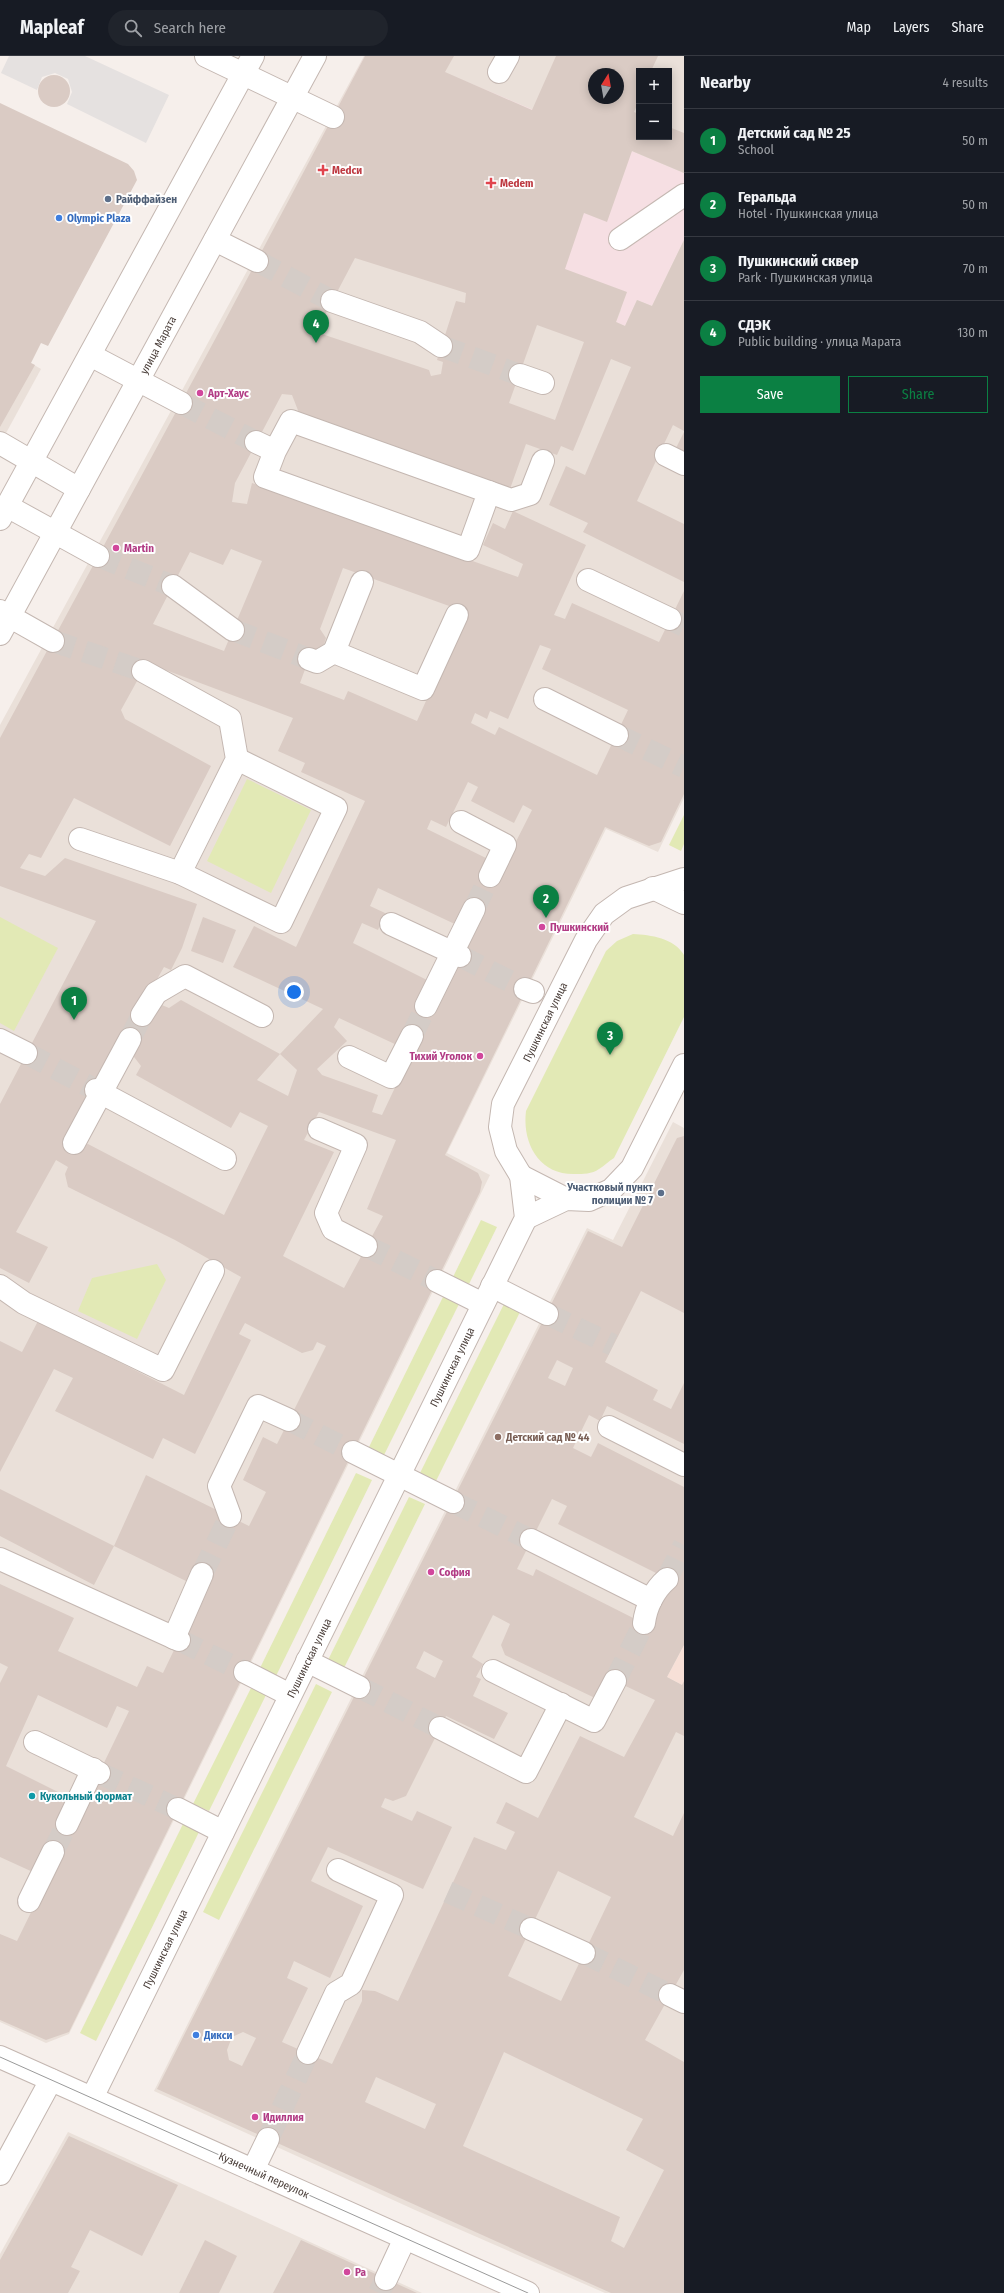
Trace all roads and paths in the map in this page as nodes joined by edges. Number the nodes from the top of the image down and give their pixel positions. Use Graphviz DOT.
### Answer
graph roads {
  1 [pos="206,56"];
  2 [pos="315,56"];
  3 [pos="248,64"];
  4 [pos="293,96"];
  5 [pos="333,117"];
  6 [pos="684,196"];
  7 [pos="620,239"];
  8 [pos="215,240"];
  9 [pos="256,261"];
  10 [pos="332,301"];
  11 [pos="441,346"];
  12 [pos="90,355"];
  13 [pos="520,374"];
  14 [pos="139,381"];
  15 [pos="543,383"];
  16 [pos="181,403"];
  17 [pos="0,443"];
  18 [pos="543,461"];
  19 [pos="32,462"];
  20 [pos="79,489"];
  21 [pos="489,492"];
  22 [pos="3,513"];
  23 [pos="55,533"];
  24 [pos="98,556"];
  25 [pos="588,580"];
  26 [pos="362,582"];
  27 [pos="173,586"];
  28 [pos="457,615"];
  29 [pos="670,619"];
  30 [pos="3,621"];
  31 [pos="233,630"];
  32 [pos="53,640"];
  33 [pos="334,652"];
  34 [pos="309,660"];
  35 [pos="142,671"];
  36 [pos="546,699"];
  37 [pos="617,735"];
  38 [pos="237,759"];
  39 [pos="461,822"];
  40 [pos="80,839"];
  41 [pos="180,873"];
  42 [pos="490,876"];
  43 [pos="684,879"];
  44 [pos="652,888"];
  45 [pos="684,903"];
  46 [pos="474,909"];
  47 [pos="391,924"];
  48 [pos="456,955"];
  49 [pos="426,1006"];
  50 [pos="142,1015"];
  51 [pos="262,1016"];
  52 [pos="412,1036"];
  53 [pos="130,1039"];
  54 [pos="0,1040"];
  55 [pos="26,1054"];
  56 [pos="349,1057"];
  57 [pos="681,1079"];
  58 [pos="98,1091"];
  59 [pos="319,1129"];
  60 [pos="74,1143"];
  61 [pos="225,1159"];
  62 [pos="521,1176"];
  63 [pos="566,1199"];
  64 [pos="526,1218"];
  65 [pos="366,1246"];
  66 [pos="213,1271"];
  67 [pos="437,1281"];
  68 [pos="0,1286"];
  69 [pos="488,1295"];
  70 [pos="547,1314"];
  71 [pos="289,1420"];
  72 [pos="609,1427"];
  73 [pos="353,1452"];
  74 [pos="684,1466"];
  75 [pos="399,1475"];
  76 [pos="453,1502"];
  77 [pos="230,1516"];
  78 [pos="531,1540"];
  79 [pos="0,1559"];
  80 [pos="202,1574"];
  81 [pos="666,1579"];
  82 [pos="651,1600"];
  83 [pos="644,1623"];
  84 [pos="307,1661"];
  85 [pos="493,1670"];
  86 [pos="245,1672"];
  87 [pos="615,1681"];
  88 [pos="359,1687"];
  89 [pos="290,1695"];
  90 [pos="561,1704"];
  91 [pos="440,1728"];
  92 [pos="35,1742"];
  93 [pos="178,1809"];
  94 [pos="67,1824"];
  95 [pos="223,1832"];
  96 [pos="53,1852"];
  97 [pos="338,1870"];
  98 [pos="30,1901"];
  99 [pos="531,1929"];
  100 [pos="584,1953"];
  101 [pos="308,2053"];
  102 [pos="0,2057"];
  103 [pos="51,2080"];
  104 [pos="92,2098"];
  105 [pos="268,2139"];
  106 [pos="253,2170"];
  107 [pos="0,2174"];
  108 [pos="405,2238"];
  109 [pos="386,2279"];
  110 [pos="519,2291"];
  1 -- 3 [label="street"];
  2 -- 4 [label="street, улица Марата"];
  3 -- 4 [label="street"];
  3 -- 12 [label="street"];
  4 -- 5 [label="street"];
  4 -- 8 [label="street, улица Марата"];
  6 -- 7 [label="street"];
  8 -- 9 [label="street"];
  8 -- 14 [label="street, улица Марата"];
  10 -- 11 [label="street"];
  12 -- 14 [label="street"];
  12 -- 19 [label="street"];
  13 -- 15 [label="street"];
  14 -- 16 [label="street"];
  14 -- 20 [label="street, улица Марата"];
  17 -- 19 [label="street"];
  18 -- 21 [label="street"];
  19 -- 20 [label="street"];
  19 -- 22 [label="street"];
  20 -- 23 [label="street, улица Марата"];
  21 -- 21 [label="street"];
  22 -- 23 [label="street"];
  23 -- 24 [label="street"];
  23 -- 30 [label="street, улица Марата"];
  25 -- 29 [label="street"];
  26 -- 33 [label="street"];
  27 -- 31 [label="street"];
  28 -- 33 [label="street"];
  30 -- 32 [label="street"];
  33 -- 34 [label="street"];
  35 -- 38 [label="street"];
  36 -- 37 [label="street"];
  38 -- 41 [label="street"];
  38 -- 41 [label="street"];
  39 -- 42 [label="street"];
  40 -- 41 [label="street"];
  43 -- 44 [label="street, Пушкинская улица"];
  44 -- 45 [label="street"];
  44 -- 62 [label="street, Пушкинская улица"];
  46 -- 48 [label="street"];
  47 -- 48 [label="street"];
  48 -- 49 [label="street"];
  50 -- 51 [label="street"];
  52 -- 56 [label="street"];
  53 -- 58 [label="street"];
  54 -- 55 [label="street"];
  57 -- 63 [label="street"];
  58 -- 60 [label="street"];
  58 -- 61 [label="street"];
  59 -- 65 [label="street"];
  62 -- 63 [label="street"];
  62 -- 64 [label="street, Пушкинская улица"];
  63 -- 64 [label="street"];
  64 -- 69 [label="street, Пушкинская улица"];
  66 -- 68 [label="street"];
  67 -- 69 [label="street"];
  69 -- 70 [label="street"];
  69 -- 75 [label="street, Пушкинская улица"];
  71 -- 77 [label="street"];
  72 -- 74 [label="street"];
  73 -- 75 [label="street"];
  75 -- 76 [label="street"];
  75 -- 84 [label="street, Пушкинская улица"];
  78 -- 82 [label="street"];
  79 -- 80 [label="street"];
  81 -- 82 [label="street"];
  82 -- 83 [label="street"];
  84 -- 88 [label="street"];
  84 -- 89 [label="street, Пушкинская улица"];
  85 -- 90 [label="street"];
  86 -- 89 [label="street"];
  87 -- 90 [label="street"];
  89 -- 95 [label="street, Пушкинская улица"];
  90 -- 91 [label="street"];
  92 -- 94 [label="street"];
  93 -- 95 [label="street"];
  95 -- 104 [label="street, Пушкинская улица"];
  96 -- 98 [label="street"];
  97 -- 101 [label="street"];
  99 -- 100 [label="street"];
  102 -- 103 [label="street, Кузнечный переулок"];
  103 -- 104 [label="street, Кузнечный переулок"];
  103 -- 107 [label="street"];
  104 -- 106 [label="street, Кузнечный переулок"];
  105 -- 106 [label="street"];
  106 -- 108 [label="street, Кузнечный переулок"];
  108 -- 109 [label="street"];
  108 -- 110 [label="street, Кузнечный переулок"];
}
